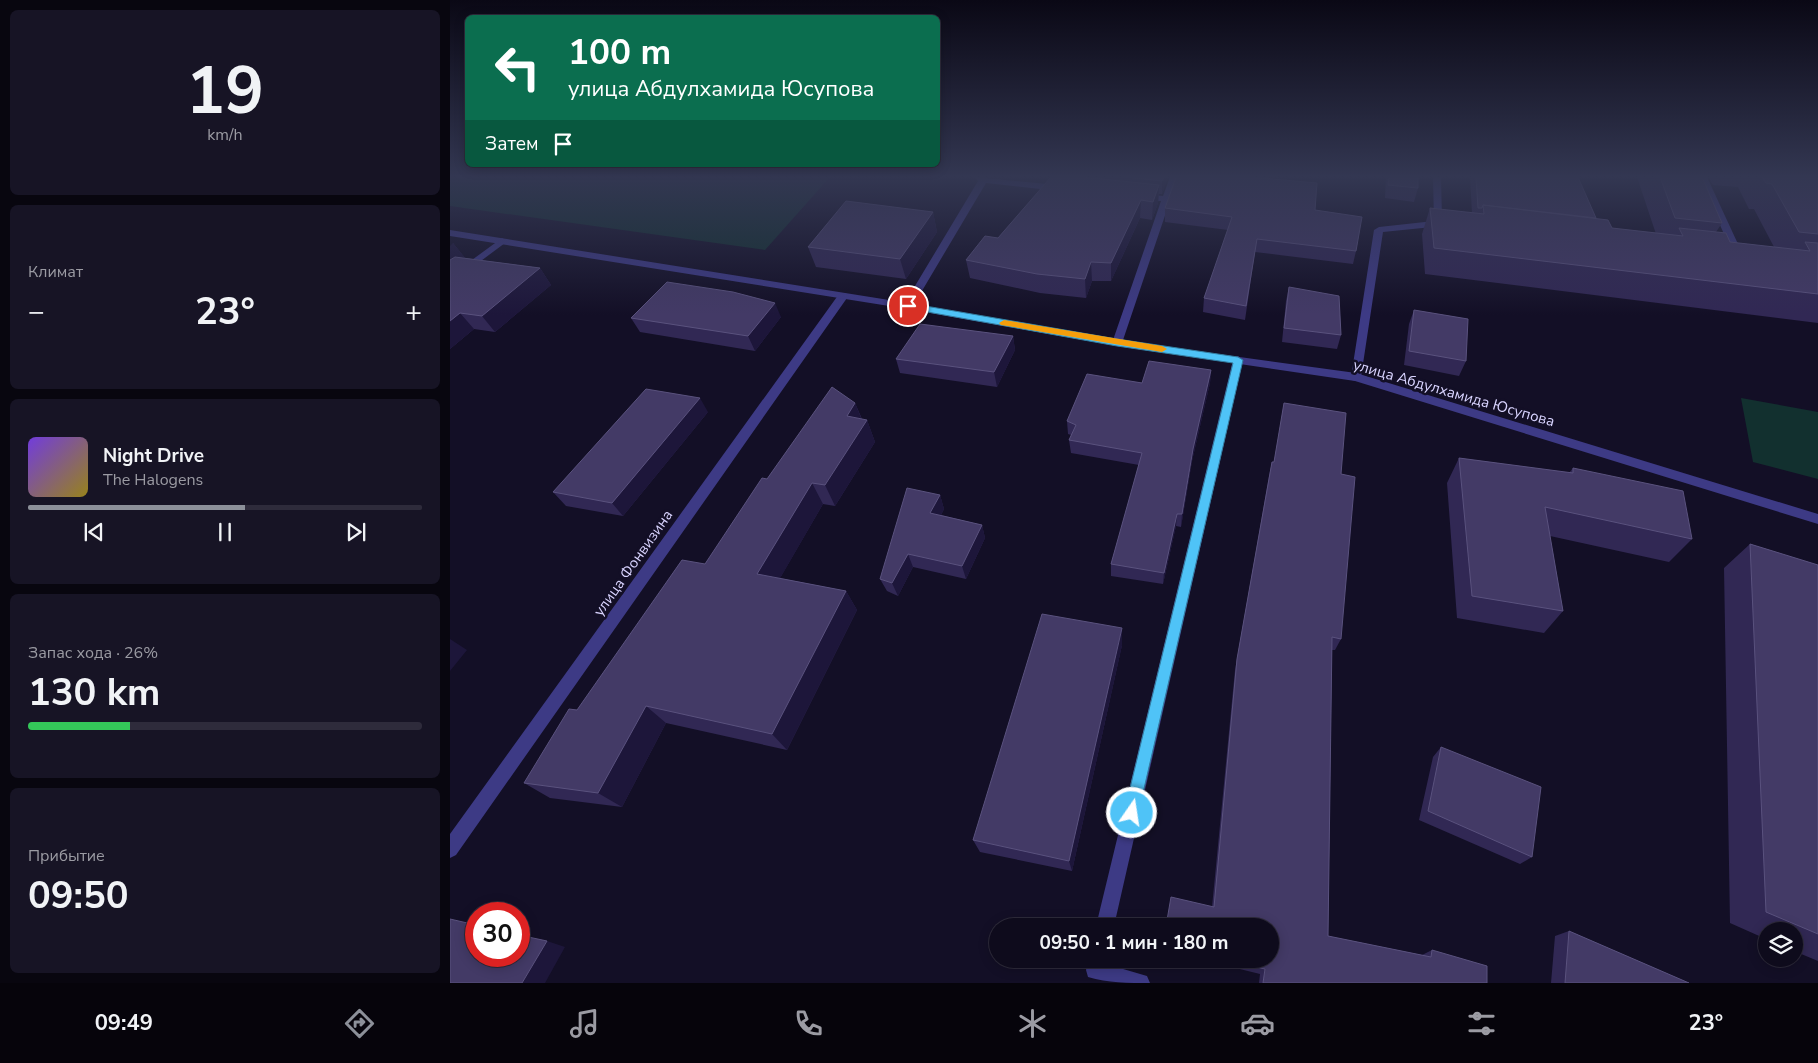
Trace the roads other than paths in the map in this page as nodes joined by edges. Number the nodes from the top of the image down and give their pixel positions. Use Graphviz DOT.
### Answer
graph roads {
  1 [pos="955,223"];
  2 [pos="1157,223"];
  3 [pos="1443,223"];
  4 [pos="1724,223"];
  5 [pos="450,233"];
  6 [pos="502,241"];
  7 [pos="1740,258"];
  8 [pos="450,281"];
  9 [pos="843,296"];
  10 [pos="908,306"];
  11 [pos="1117,342"];
  12 [pos="1238,360"];
  13 [pos="1356,377"];
  14 [pos="1818,518"];
  15 [pos="450,849"];
  16 [pos="1107,918"];
  17 [pos="1096,968"];
  18 [pos="1140,983"];
  1 -- 10 [label="street"];
  2 -- 11 [label="street"];
  3 -- 13 [label="street"];
  4 -- 7 [label="street"];
  5 -- 6 [label="street, улица Абдулхамида Юсупова"];
  6 -- 8 [label="street"];
  6 -- 9 [label="street, улица Абдулхамида Юсупова"];
  9 -- 10 [label="street, улица Абдулхамида Юсупова"];
  9 -- 15 [label="street, улица Фонвизина"];
  10 -- 11 [label="street, улица Абдулхамида Юсупова"];
  11 -- 12 [label="street, улица Абдулхамида Юсупова"];
  12 -- 13 [label="street, улица Абдулхамида Юсупова"];
  12 -- 16 [label="street"];
  13 -- 14 [label="street, улица Абдулхамида Юсупова"];
  17 -- 18 [label="street"];
}
